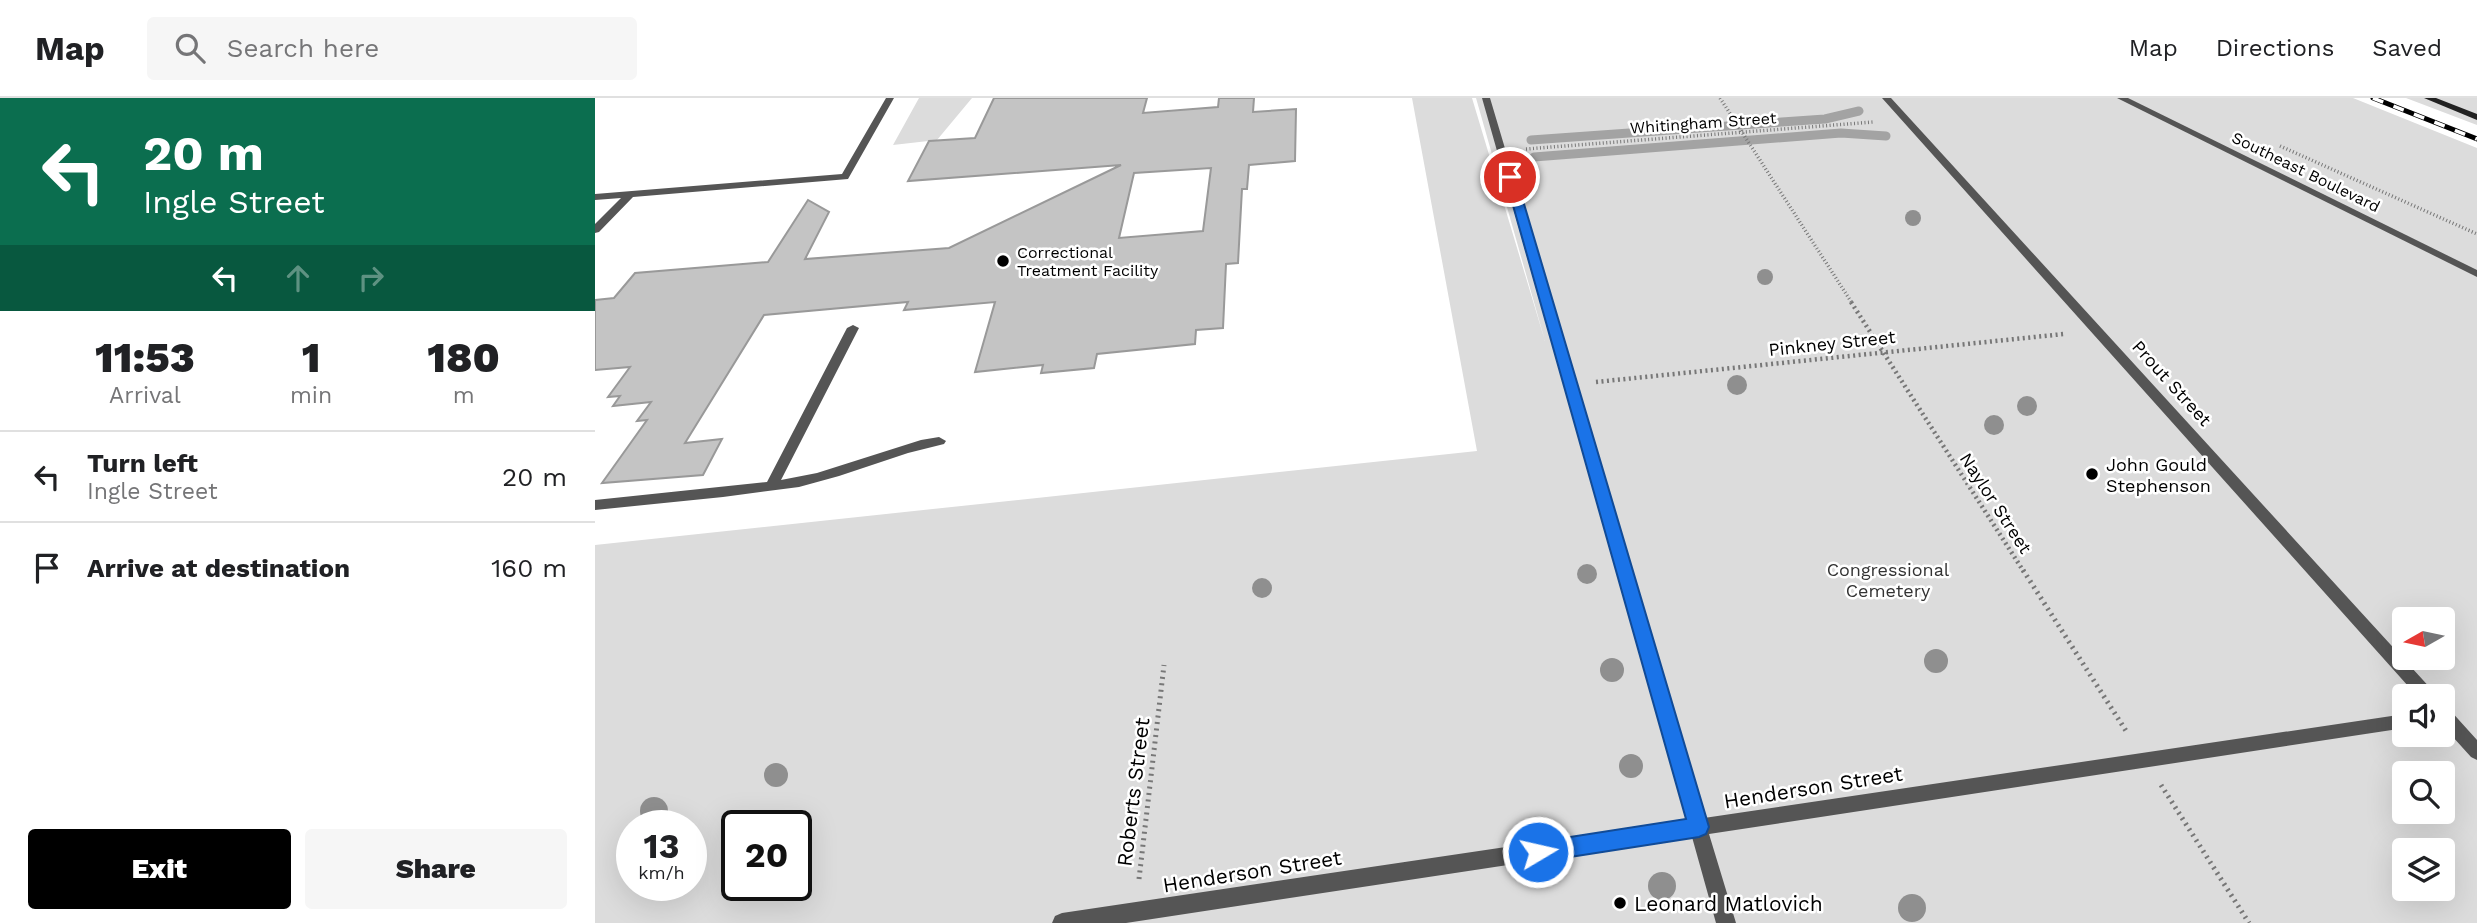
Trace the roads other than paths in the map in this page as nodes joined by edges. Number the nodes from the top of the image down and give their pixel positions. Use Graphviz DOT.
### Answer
graph roads {
  1 [pos="890,98"];
  2 [pos="1486,98"];
  3 [pos="1886,98"];
  4 [pos="2121,98"];
  5 [pos="2428,98"];
  6 [pos="2477,117"];
  7 [pos="609,185"];
  8 [pos="629,195"];
  9 [pos="595,196"];
  10 [pos="595,230"];
  11 [pos="2477,274"];
  12 [pos="853,328"];
  13 [pos="939,441"];
  14 [pos="772,485"];
  15 [pos="595,505"];
  16 [pos="2416,684"];
  17 [pos="2392,723"];
  18 [pos="2455,728"];
  19 [pos="2477,752"];
  20 [pos="1699,827"];
  21 [pos="1062,923"];
  22 [pos="1726,923"];
  1 -- 8 [label="street"];
  2 -- 20 [label="street"];
  3 -- 16 [label="street, Prout Street"];
  4 -- 11 [label="street, Southeast Boulevard"];
  5 -- 6 [label="street"];
  7 -- 9 [label="street"];
  8 -- 9 [label="street"];
  8 -- 10 [label="street"];
  12 -- 14 [label="street"];
  13 -- 14 [label="street"];
  14 -- 15 [label="street"];
  17 -- 20 [label="street, Henderson Street"];
  18 -- 19 [label="street"];
  20 -- 21 [label="street, Henderson Street"];
  20 -- 22 [label="street"];
}
